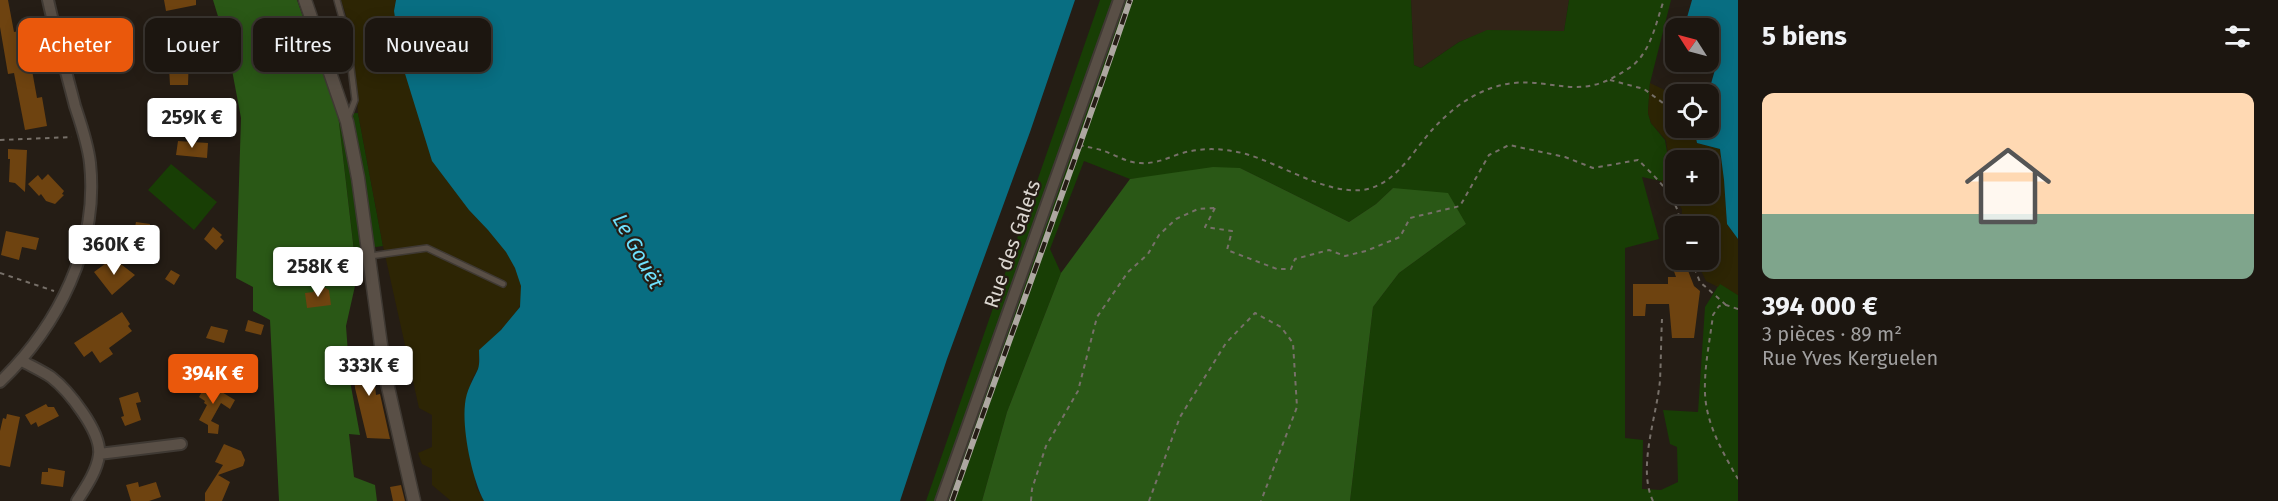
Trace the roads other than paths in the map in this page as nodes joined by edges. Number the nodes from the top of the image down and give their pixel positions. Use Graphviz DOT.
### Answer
graph roads {
  1 [pos="48,0"];
  2 [pos="305,0"];
  3 [pos="337,0"];
  4 [pos="1119,0"];
  5 [pos="347,122"];
  6 [pos="368,256"];
  7 [pos="503,284"];
  8 [pos="22,361"];
  9 [pos="0,382"];
  10 [pos="181,444"];
  11 [pos="99,454"];
  12 [pos="77,501"];
  13 [pos="414,501"];
  14 [pos="941,501"];
  1 -- 8 [label="street"];
  2 -- 5 [label="street"];
  3 -- 5 [label="lane"];
  4 -- 14 [label="street, Rue des Galets"];
  5 -- 6 [label="street"];
  6 -- 7 [label="lane"];
  6 -- 13 [label="street"];
  8 -- 9 [label="street"];
  8 -- 11 [label="street"];
  10 -- 11 [label="street"];
  11 -- 12 [label="street"];
}
